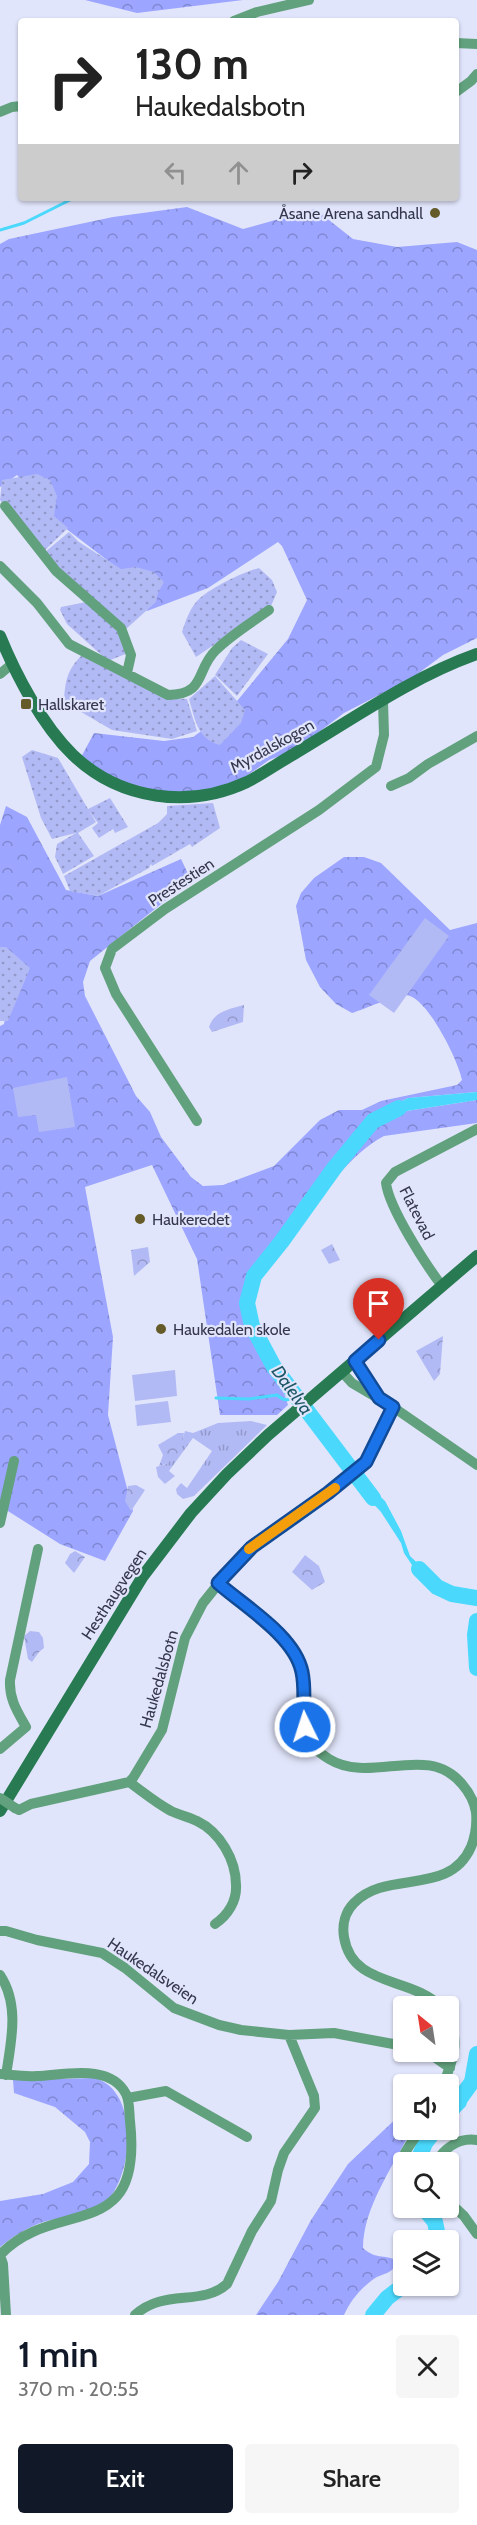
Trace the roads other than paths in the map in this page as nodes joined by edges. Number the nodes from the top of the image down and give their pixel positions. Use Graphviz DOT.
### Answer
graph roads {
  1 [pos="309,0"];
  2 [pos="242,18"];
  3 [pos="459,43"];
  4 [pos="477,44"];
  5 [pos="477,74"];
  6 [pos="459,89"];
  7 [pos="18,106"];
  8 [pos="0,112"];
  9 [pos="5,506"];
  10 [pos="0,566"];
  11 [pos="268,610"];
  12 [pos="0,636"];
  13 [pos="477,654"];
  14 [pos="12,664"];
  15 [pos="127,673"];
  16 [pos="0,674"];
  17 [pos="383,701"];
  18 [pos="477,736"];
  19 [pos="390,786"];
  20 [pos="197,1121"];
  21 [pos="477,1130"];
  22 [pos="477,1256"];
  23 [pos="442,1286"];
  24 [pos="355,1361"];
  25 [pos="342,1372"];
  26 [pos="379,1398"];
  27 [pos="393,1407"];
  28 [pos="14,1461"];
  29 [pos="477,1465"];
  30 [pos="0,1523"];
  31 [pos="38,1550"];
  32 [pos="218,1583"];
  33 [pos="0,1749"];
  34 [pos="129,1782"];
  35 [pos="0,1798"];
  36 [pos="0,1811"];
  37 [pos="215,1924"];
  38 [pos="0,1931"];
  39 [pos="0,1975"];
  40 [pos="428,1996"];
  41 [pos="289,2035"];
  42 [pos="393,2044"];
  43 [pos="441,2062"];
  44 [pos="451,2062"];
  45 [pos="450,2068"];
  46 [pos="3,2074"];
  47 [pos="448,2074"];
  48 [pos="128,2098"];
  49 [pos="247,2136"];
  50 [pos="477,2140"];
  51 [pos="442,2152"];
  52 [pos="459,2211"];
  53 [pos="477,2234"];
  54 [pos="6,2315"];
  55 [pos="135,2315"];
  1 -- 2 [label="street"];
  3 -- 4 [label="street"];
  5 -- 6 [label="street"];
  7 -- 8 [label="street"];
  9 -- 15 [label="street"];
  10 -- 15 [label="street"];
  11 -- 15 [label="street"];
  12 -- 14 [label="main road, Myrdalskogen"];
  13 -- 17 [label="main road, Myrdalskogen"];
  14 -- 16 [label="street"];
  14 -- 17 [label="main road, Myrdalskogen"];
  17 -- 20 [label="street, Prestestien"];
  18 -- 19 [label="street"];
  21 -- 23 [label="street, Flatevad"];
  22 -- 23 [label="main road"];
  23 -- 24 [label="main road"];
  24 -- 25 [label="main road"];
  24 -- 26 [label="street"];
  25 -- 26 [label="street"];
  25 -- 36 [label="main road, Hesthaugvegen"];
  26 -- 27 [label="street"];
  27 -- 29 [label="street"];
  27 -- 32 [label="street, Haukedalsbotn"];
  28 -- 30 [label="street"];
  31 -- 33 [label="street"];
  32 -- 34 [label="street, Haukedalsbotn"];
  32 -- 40 [label="street"];
  34 -- 35 [label="street, bridge"];
  34 -- 37 [label="street"];
  38 -- 41 [label="street, Haukedalsveien"];
  39 -- 46 [label="street"];
  41 -- 42 [label="street, Haukedalsveien"];
  41 -- 55 [label="street"];
  43 -- 45 [label="street"];
  44 -- 45 [label="street"];
  45 -- 47 [label="street"];
  46 -- 48 [label="street"];
  48 -- 49 [label="street"];
  48 -- 54 [label="street"];
  50 -- 51 [label="street"];
  52 -- 53 [label="street"];
}
